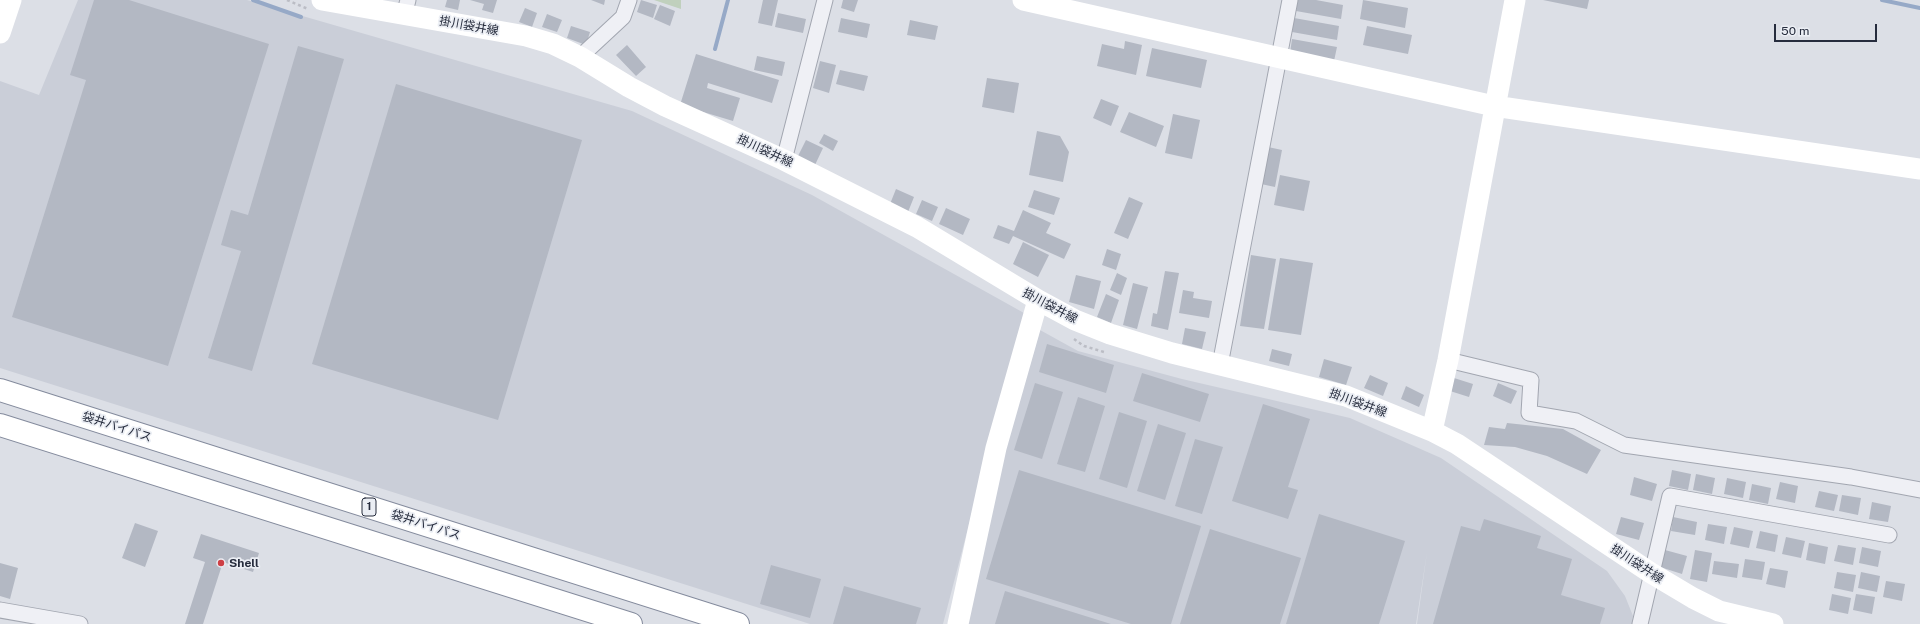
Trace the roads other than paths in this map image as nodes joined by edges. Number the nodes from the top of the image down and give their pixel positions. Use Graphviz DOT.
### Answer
graph roads {
  1 [pos="11,0"];
  2 [pos="629,0"];
  3 [pos="825,0"];
  4 [pos="1023,0"];
  5 [pos="1290,0"];
  6 [pos="1515,0"];
  7 [pos="315,5"];
  8 [pos="406,8"];
  9 [pos="0,33"];
  10 [pos="580,57"];
  11 [pos="1280,59"];
  12 [pos="1494,106"];
  13 [pos="784,160"];
  14 [pos="1920,169"];
  15 [pos="1038,300"];
  16 [pos="1448,360"];
  17 [pos="1220,365"];
  18 [pos="0,390"];
  19 [pos="0,424"];
  20 [pos="1432,431"];
  21 [pos="1920,490"];
  22 [pos="1889,535"];
  23 [pos="1651,573"];
  24 [pos="0,610"];
  25 [pos="80,624"];
  26 [pos="631,624"];
  27 [pos="738,624"];
  28 [pos="958,624"];
  29 [pos="1640,624"];
  30 [pos="1773,624"];
  1 -- 9 [label="street"];
  2 -- 10 [label="street"];
  3 -- 13 [label="street"];
  4 -- 11 [label="street"];
  5 -- 11 [label="street"];
  6 -- 12 [label="street"];
  7 -- 8 [label="street, 掛川袋井線"];
  8 -- 10 [label="street, 掛川袋井線"];
  10 -- 13 [label="street, 掛川袋井線"];
  11 -- 12 [label="street"];
  11 -- 17 [label="street"];
  12 -- 14 [label="street"];
  12 -- 16 [label="street"];
  13 -- 15 [label="street, 掛川袋井線"];
  15 -- 17 [label="street, 掛川袋井線"];
  15 -- 28 [label="street"];
  16 -- 20 [label="street"];
  16 -- 21 [label="street"];
  17 -- 20 [label="street, 掛川袋井線"];
  18 -- 27 [label="highway, 袋井バイパス / 1"];
  19 -- 26 [label="highway"];
  20 -- 23 [label="street, 掛川袋井線"];
  22 -- 23 [label="street"];
  23 -- 29 [label="street"];
  23 -- 30 [label="street, 掛川袋井線"];
  24 -- 25 [label="street"];
}
